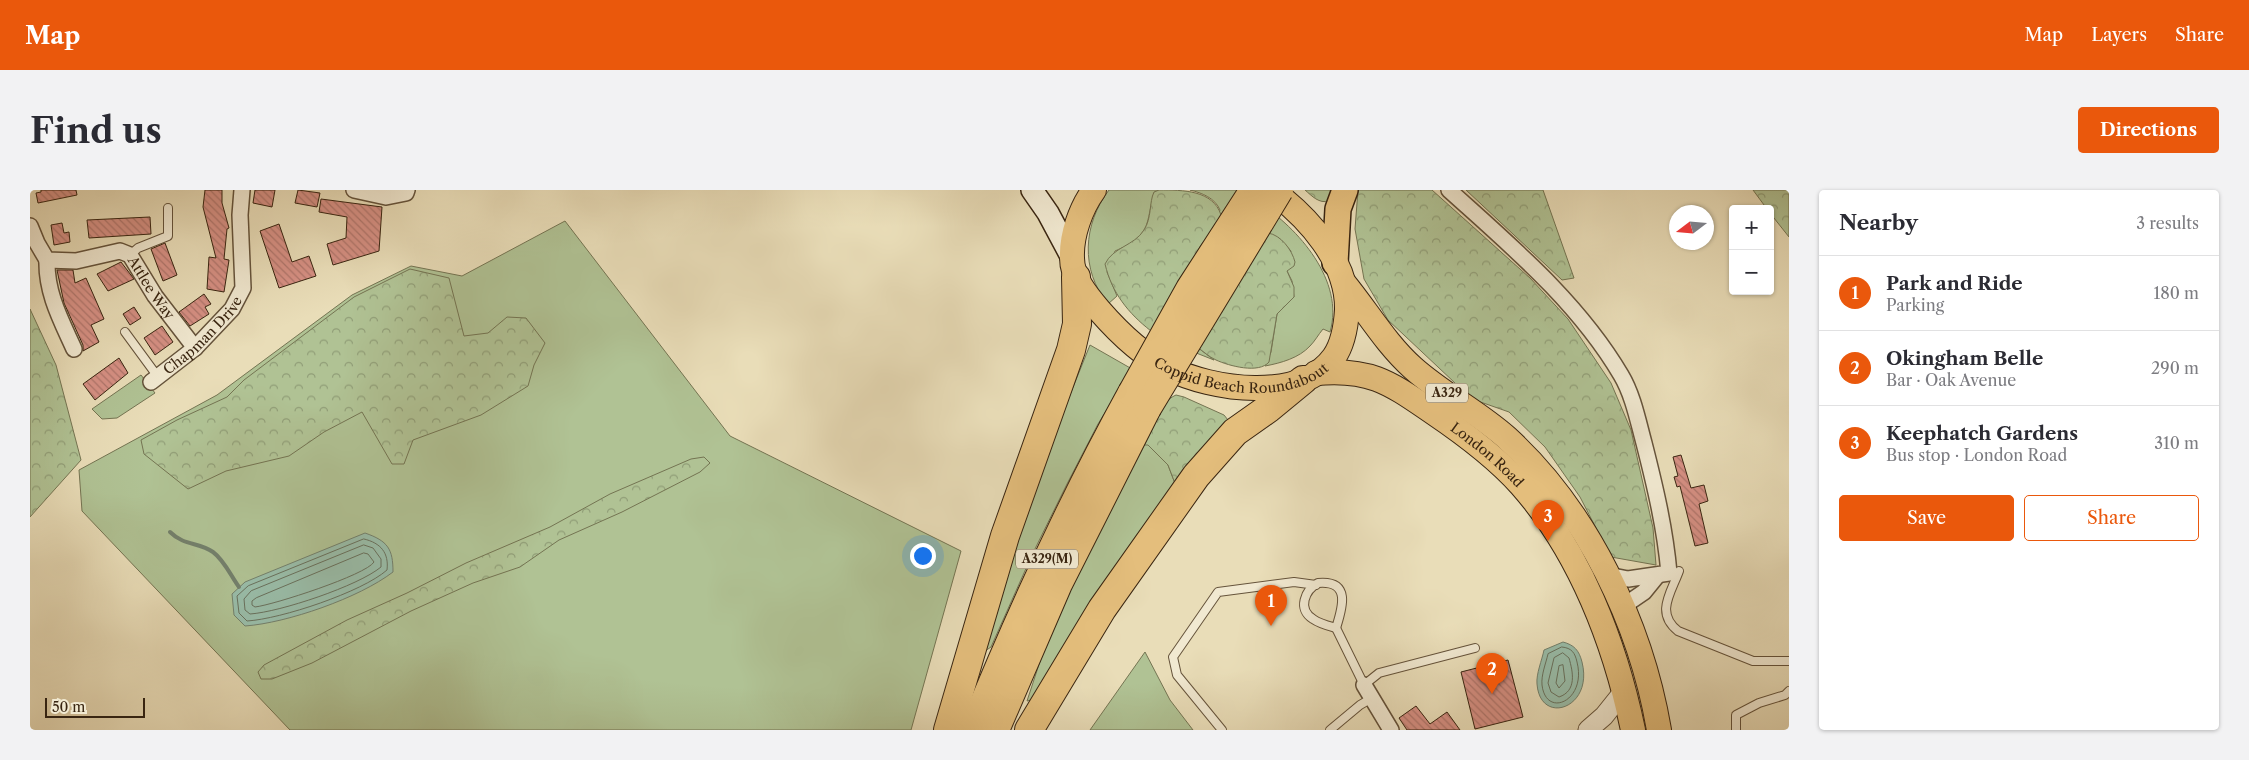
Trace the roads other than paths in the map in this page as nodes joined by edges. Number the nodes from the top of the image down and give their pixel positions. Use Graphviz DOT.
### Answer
graph roads {
  1 [pos="242,190"];
  2 [pos="354,190"];
  3 [pos="407,190"];
  4 [pos="1032,190"];
  5 [pos="1094,190"];
  6 [pos="1254,190"];
  7 [pos="1271,190"];
  8 [pos="1279,190"];
  9 [pos="1345,190"];
  10 [pos="1449,190"];
  11 [pos="168,208"];
  12 [pos="30,226"];
  13 [pos="130,255"];
  14 [pos="47,260"];
  15 [pos="1074,267"];
  16 [pos="1339,272"];
  17 [pos="125,332"];
  18 [pos="195,348"];
  19 [pos="74,349"];
  20 [pos="1309,376"];
  21 [pos="154,379"];
  22 [pos="1139,400"];
  23 [pos="1679,571"];
  24 [pos="1608,575"];
  25 [pos="1657,576"];
  26 [pos="1316,585"];
  27 [pos="1622,607"];
  28 [pos="1599,617"];
  29 [pos="1336,628"];
  30 [pos="1475,648"];
  31 [pos="1789,662"];
  32 [pos="1624,691"];
  33 [pos="1789,691"];
  34 [pos="1368,692"];
  35 [pos="948,730"];
  36 [pos="973,730"];
  37 [pos="995,730"];
  38 [pos="1029,730"];
  39 [pos="1222,730"];
  40 [pos="1330,730"];
  41 [pos="1391,730"];
  42 [pos="1588,730"];
  43 [pos="1633,730"];
  44 [pos="1658,730"];
  45 [pos="1736,730"];
  1 -- 18 [label="street, Chapman Drive"];
  2 -- 3 [label="street"];
  4 -- 15 [label="main road"];
  5 -- 15 [label="main road"];
  6 -- 22 [label="highway, A329(M), bridge"];
  7 -- 16 [label="main road, Coppid Beach Roundabout"];
  8 -- 22 [label="highway, A329(M), bridge"];
  9 -- 16 [label="highway"];
  10 -- 25 [label="street"];
  11 -- 13 [label="lane"];
  12 -- 14 [label="street"];
  13 -- 14 [label="street, Attlee Way"];
  13 -- 18 [label="street, Attlee Way"];
  14 -- 19 [label="street"];
  15 -- 20 [label="main road, Coppid Beach Roundabout"];
  15 -- 35 [label="highway, A329(M)"];
  16 -- 20 [label="main road, Coppid Beach Roundabout"];
  16 -- 24 [label="main road, London Road / A329"];
  17 -- 21 [label="lane"];
  18 -- 21 [label="street, Chapman Drive"];
  20 -- 28 [label="main road, London Road / A329"];
  20 -- 38 [label="highway"];
  22 -- 36 [label="highway, A329(M)"];
  22 -- 37 [label="highway, A329(M)"];
  23 -- 31 [label="lane"];
  24 -- 25 [label="street"];
  24 -- 27 [label="main road, London Road / A329"];
  25 -- 27 [label="street"];
  26 -- 29 [label="lane"];
  26 -- 29 [label="lane"];
  26 -- 39 [label="lane"];
  27 -- 28 [label="main road"];
  27 -- 44 [label="main road, London Road / A329"];
  28 -- 32 [label="main road, London Road / A329"];
  29 -- 34 [label="lane"];
  30 -- 34 [label="lane"];
  32 -- 42 [label="street"];
  32 -- 43 [label="main road, London Road / A329"];
  33 -- 45 [label="lane"];
  34 -- 40 [label="lane"];
  34 -- 41 [label="street"];
}
